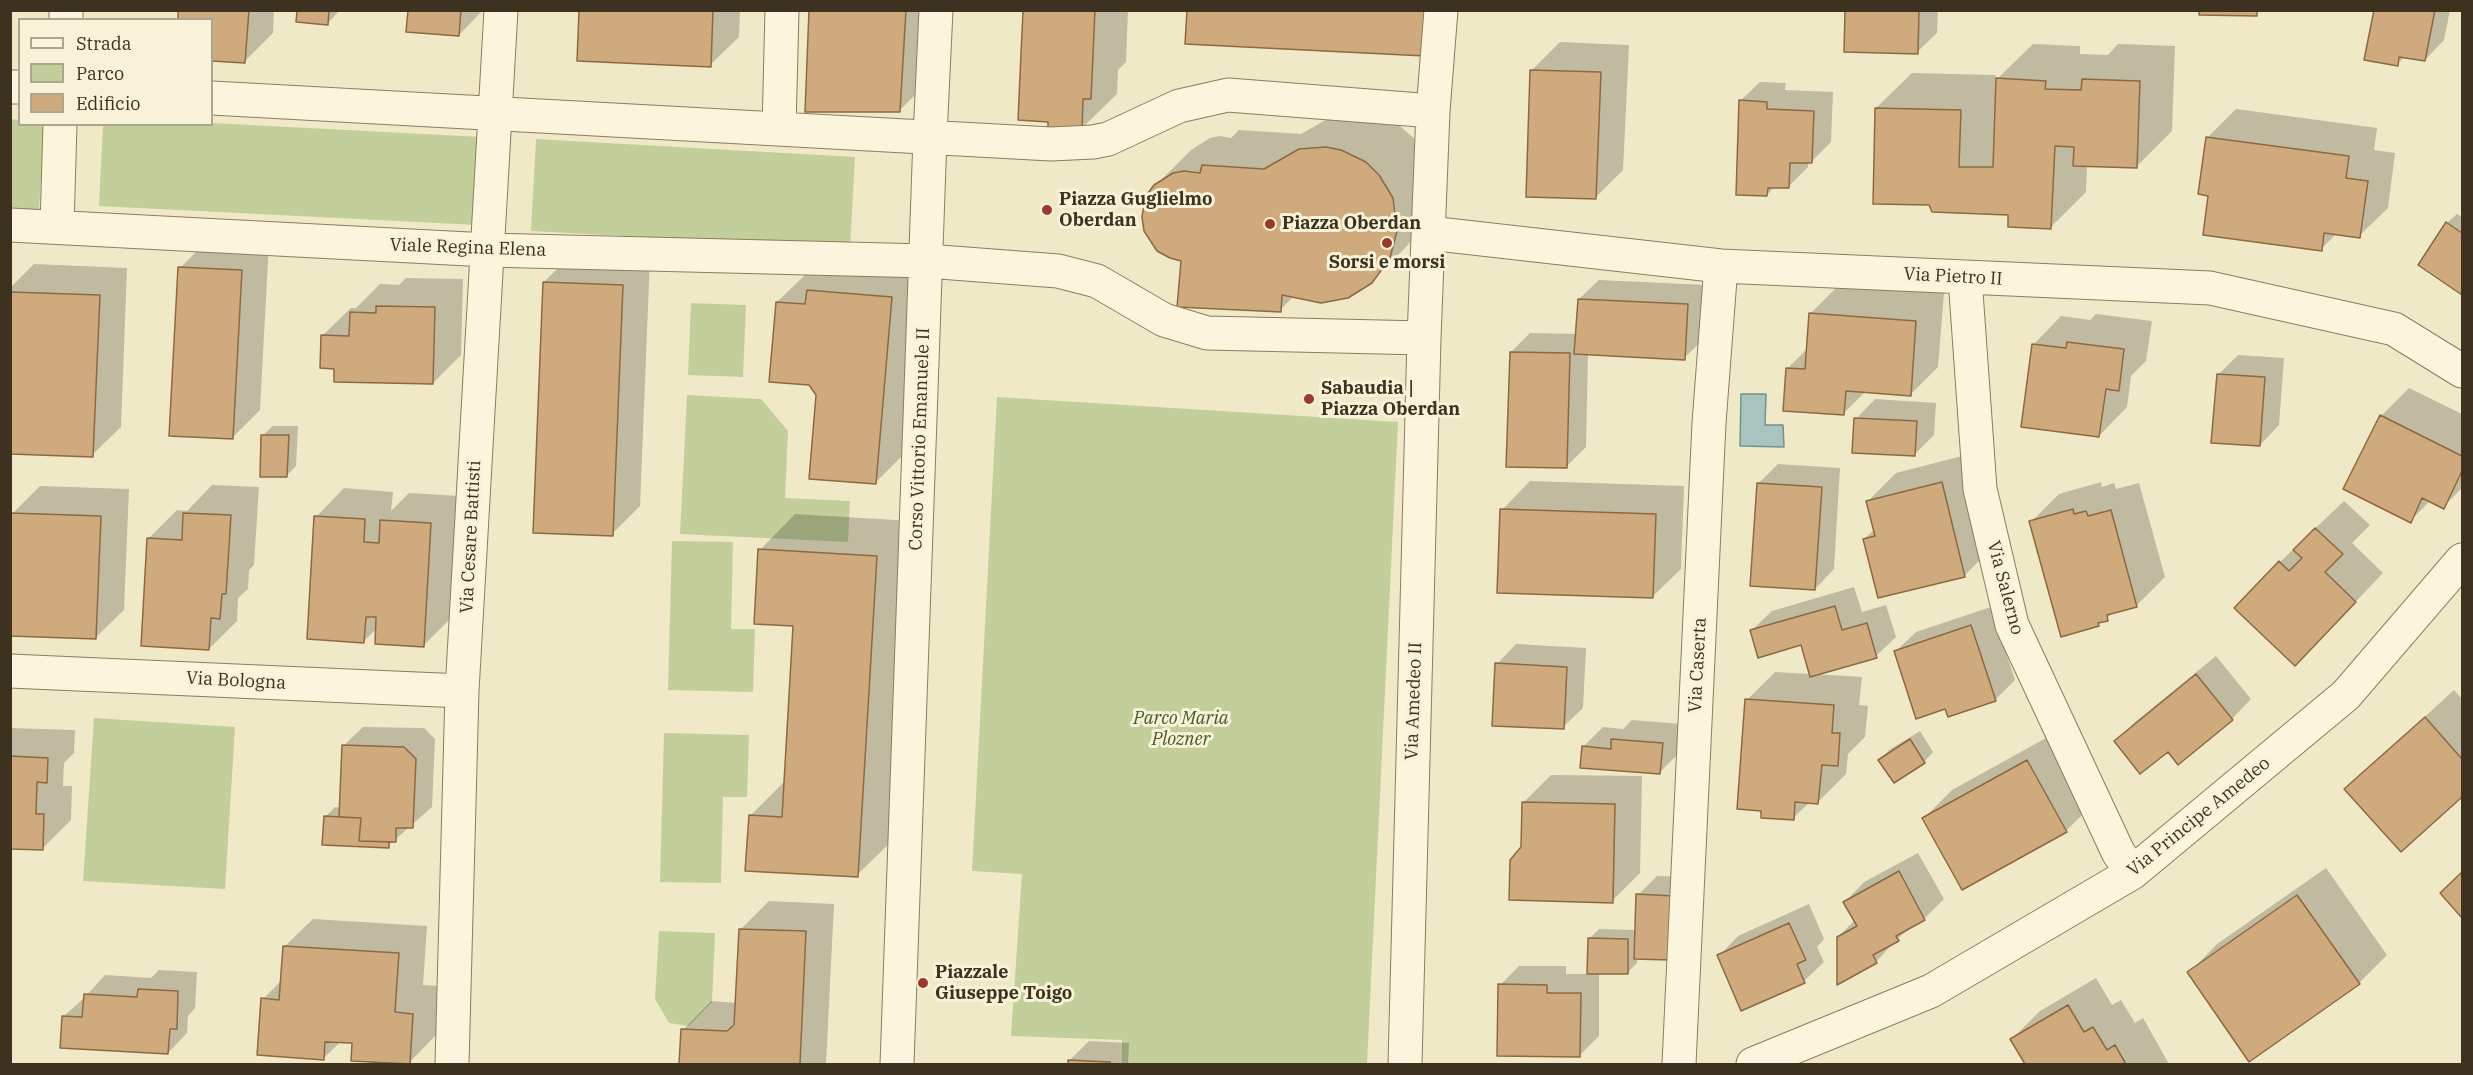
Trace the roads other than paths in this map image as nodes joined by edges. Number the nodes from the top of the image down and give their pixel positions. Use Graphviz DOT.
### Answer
graph roads {
  1 [pos="501,10"];
  2 [pos="782,10"];
  3 [pos="936,10"];
  4 [pos="1441,10"];
  5 [pos="213,98"];
  6 [pos="1433,111"];
  7 [pos="496,114"];
  8 [pos="60,126"];
  9 [pos="779,129"];
  10 [pos="930,137"];
  11 [pos="10,225"];
  12 [pos="57,227"];
  13 [pos="1429,233"];
  14 [pos="488,250"];
  15 [pos="927,261"];
  16 [pos="1721,266"];
  17 [pos="1965,278"];
  18 [pos="1424,338"];
  19 [pos="2463,371"];
  20 [pos="2463,560"];
  21 [pos="10,670"];
  22 [pos="462,691"];
  23 [pos="2132,873"];
  24 [pos="452,1065"];
  25 [pos="897,1065"];
  26 [pos="1405,1065"];
  27 [pos="1679,1065"];
  28 [pos="1753,1065"];
  1 -- 7 [label="street, Via Cesare Battisti"];
  2 -- 9 [label="street"];
  3 -- 10 [label="street, Corso Vittorio Emanuele II"];
  4 -- 6 [label="street"];
  5 -- 7 [label="street"];
  6 -- 10 [label="street"];
  6 -- 13 [label="street"];
  7 -- 9 [label="street"];
  7 -- 14 [label="street, Via Cesare Battisti"];
  8 -- 12 [label="street"];
  9 -- 10 [label="street"];
  10 -- 15 [label="street, Corso Vittorio Emanuele II"];
  11 -- 12 [label="street, Viale Regina Elena"];
  12 -- 14 [label="street, Viale Regina Elena"];
  13 -- 16 [label="street, Via Pietro II"];
  13 -- 18 [label="street"];
  14 -- 15 [label="street, Viale Regina Elena"];
  14 -- 22 [label="street, Via Cesare Battisti"];
  15 -- 18 [label="street"];
  15 -- 25 [label="street, Corso Vittorio Emanuele II"];
  16 -- 17 [label="street, Via Pietro II"];
  16 -- 27 [label="street, Via Caserta"];
  17 -- 19 [label="street, Via Pietro II"];
  17 -- 23 [label="street, Via Salerno"];
  18 -- 26 [label="street, Via Amedeo II"];
  20 -- 23 [label="street, Via Principe Amedeo"];
  21 -- 22 [label="street, Via Bologna"];
  22 -- 24 [label="street, Via Cesare Battisti"];
  23 -- 28 [label="street, Via Principe Amedeo"];
}
